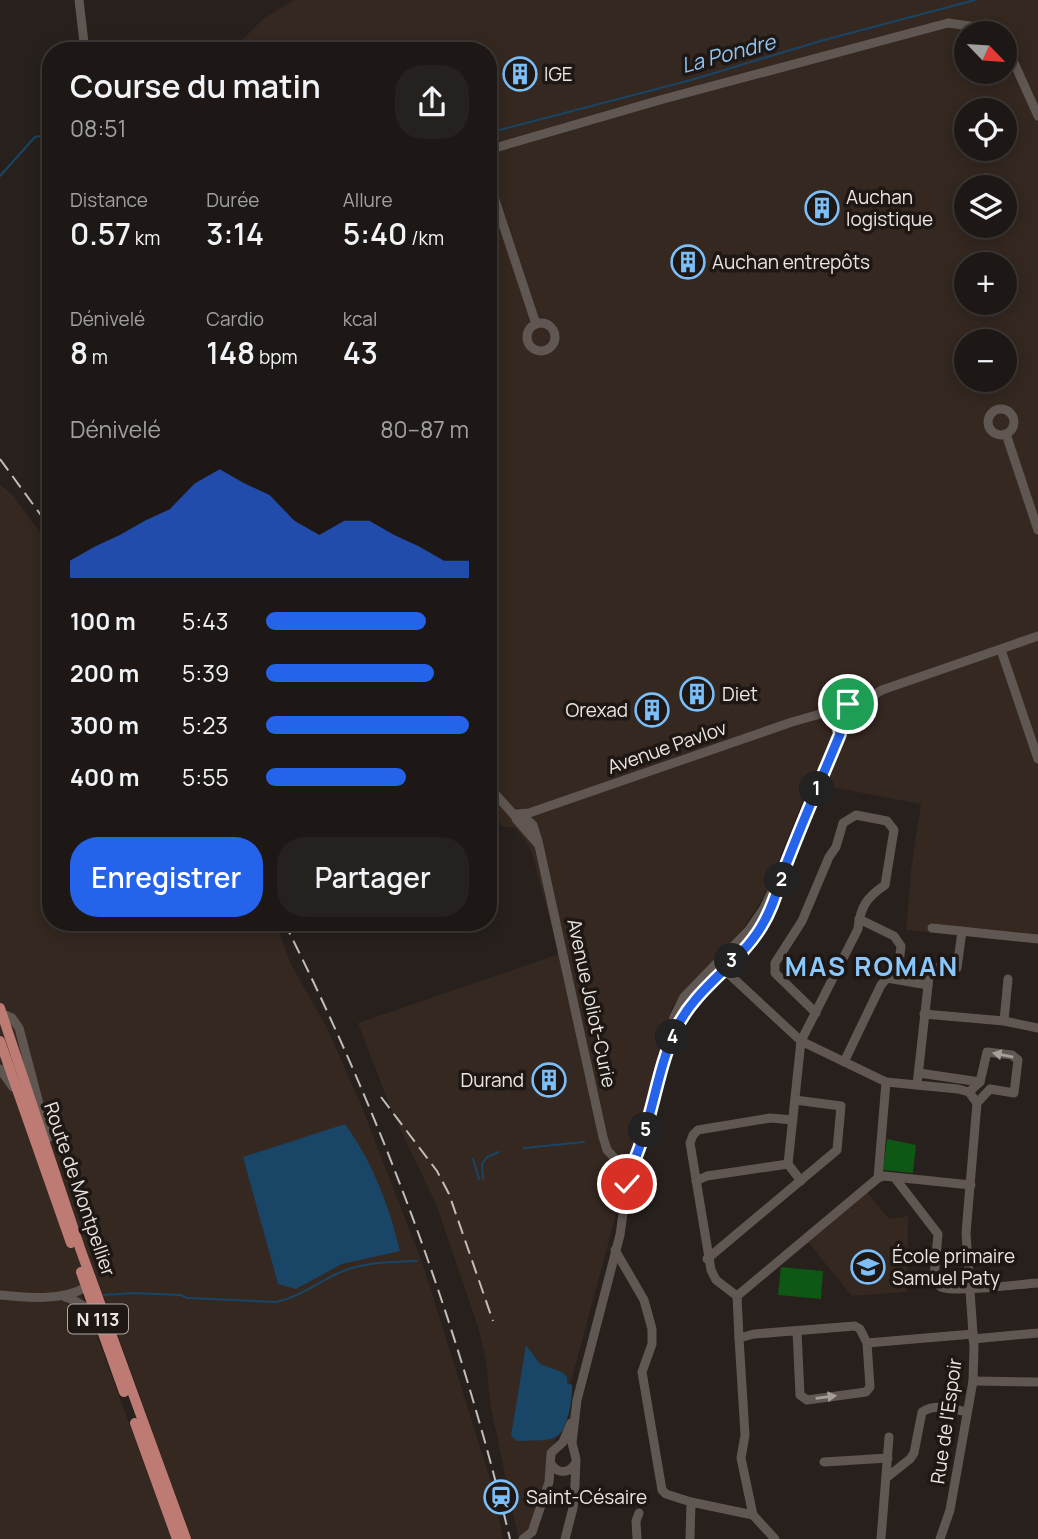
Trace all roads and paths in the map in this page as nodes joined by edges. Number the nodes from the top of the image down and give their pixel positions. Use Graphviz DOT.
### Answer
graph roads {
  1 [pos="79,0"];
  2 [pos="954,24"];
  3 [pos="84,42"];
  4 [pos="1017,69"];
  5 [pos="1038,116"];
  6 [pos="497,147"];
  7 [pos="497,206"];
  8 [pos="537,324"];
  9 [pos="1006,434"];
  10 [pos="1038,530"];
  11 [pos="1038,636"];
  12 [pos="1000,650"];
  13 [pos="855,709"];
  14 [pos="840,717"];
  15 [pos="1038,759"];
  16 [pos="497,795"];
  17 [pos="521,818"];
  18 [pos="859,919"];
  19 [pos="932,928"];
  20 [pos="962,931"];
  21 [pos="1038,939"];
  22 [pos="720,966"];
  23 [pos="887,978"];
  24 [pos="1008,979"];
  25 [pos="928,985"];
  26 [pos="1,1011"];
  27 [pos="816,1013"];
  28 [pos="924,1014"];
  29 [pos="1004,1021"];
  30 [pos="1038,1028"];
  31 [pos="20,1039"];
  32 [pos="0,1041"];
  33 [pos="801,1041"];
  34 [pos="7,1055"];
  35 [pos="844,1062"];
  36 [pos="0,1069"];
  37 [pos="919,1073"];
  38 [pos="886,1082"];
  39 [pos="980,1082"];
  40 [pos="917,1085"];
  41 [pos="973,1098"];
  42 [pos="21,1099"];
  43 [pos="795,1100"];
  44 [pos="793,1120"];
  45 [pos="634,1161"];
  46 [pos="620,1164"];
  47 [pos="788,1164"];
  48 [pos="56,1174"];
  49 [pos="878,1178"];
  50 [pos="895,1178"];
  51 [pos="696,1181"];
  52 [pos="801,1181"];
  53 [pos="627,1184"];
  54 [pos="971,1185"];
  55 [pos="615,1251"];
  56 [pos="707,1259"];
  57 [pos="1038,1283"];
  58 [pos="86,1287"];
  59 [pos="970,1288"];
  60 [pos="0,1295"];
  61 [pos="60,1296"];
  62 [pos="737,1296"];
  63 [pos="94,1309"];
  64 [pos="797,1331"];
  65 [pos="1038,1334"];
  66 [pos="973,1336"];
  67 [pos="739,1338"];
  68 [pos="867,1343"];
  69 [pos="973,1381"];
  70 [pos="1038,1382"];
  71 [pos="575,1408"];
  72 [pos="967,1412"];
  73 [pos="889,1437"];
  74 [pos="559,1446"];
  75 [pos="572,1449"];
  76 [pos="888,1458"];
  77 [pos="824,1462"];
  78 [pos="576,1463"];
  79 [pos="551,1464"];
  80 [pos="562,1472"];
  81 [pos="886,1478"];
  82 [pos="549,1482"];
  83 [pos="575,1484"];
  84 [pos="691,1502"];
  85 [pos="639,1513"];
  86 [pos="753,1515"];
  87 [pos="177,1539"];
  88 [pos="186,1539"];
  89 [pos="523,1539"];
  90 [pos="565,1539"];
  91 [pos="636,1539"];
  92 [pos="690,1539"];
  93 [pos="775,1539"];
  94 [pos="881,1539"];
  95 [pos="940,1539"];
  1 -- 3 [label="street"];
  2 -- 6 [label="street"];
  4 -- 5 [label="street"];
  7 -- 8 [label="street"];
  9 -- 10 [label="street"];
  11 -- 12 [label="street"];
  12 -- 13 [label="street"];
  12 -- 15 [label="street"];
  13 -- 14 [label="street"];
  13 -- 14 [label="street, Avenue Pavlov"];
  14 -- 17 [label="street, Avenue Pavlov"];
  14 -- 22 [label="street"];
  16 -- 17 [label="street, Avenue Joliot-Curie"];
  17 -- 46 [label="street, Avenue Joliot-Curie"];
  18 -- 23 [label="street"];
  18 -- 27 [label="street"];
  18 -- 27 [label="street"];
  19 -- 20 [label="street"];
  20 -- 21 [label="street"];
  20 -- 25 [label="street"];
  22 -- 33 [label="street"];
  22 -- 45 [label="street"];
  23 -- 25 [label="street"];
  23 -- 35 [label="street"];
  24 -- 29 [label="street"];
  25 -- 28 [label="street"];
  26 -- 31 [label="street"];
  26 -- 34 [label="main road, Route de Montpellier / N 113"];
  27 -- 33 [label="street"];
  28 -- 29 [label="street"];
  28 -- 37 [label="street"];
  29 -- 30 [label="street"];
  31 -- 34 [label="street"];
  31 -- 48 [label="street"];
  32 -- 34 [label="main road, Route de Montpellier / N 113"];
  33 -- 35 [label="street"];
  33 -- 43 [label="street"];
  34 -- 42 [label="main road, Route de Montpellier / N 113"];
  34 -- 48 [label="main road, Route de Montpellier / N 113"];
  35 -- 38 [label="street"];
  36 -- 42 [label="street"];
  37 -- 39 [label="street"];
  37 -- 40 [label="street"];
  38 -- 40 [label="street"];
  38 -- 49 [label="street"];
  39 -- 41 [label="street"];
  41 -- 39 [label="street, one-way"];
  40 -- 41 [label="street"];
  41 -- 54 [label="street, Rue de l'Espoir"];
  42 -- 58 [label="main road, Route de Montpellier / N 113"];
  43 -- 44 [label="street"];
  43 -- 52 [label="street"];
  44 -- 47 [label="street"];
  44 -- 51 [label="street"];
  45 -- 46 [label="street"];
  45 -- 53 [label="street"];
  46 -- 53 [label="street"];
  47 -- 51 [label="street"];
  47 -- 52 [label="street"];
  48 -- 88 [label="main road, Route de Montpellier / N 113"];
  49 -- 50 [label="street"];
  49 -- 62 [label="street"];
  50 -- 54 [label="street"];
  50 -- 59 [label="street"];
  51 -- 56 [label="street"];
  52 -- 56 [label="street"];
  53 -- 55 [label="street"];
  54 -- 59 [label="street, Rue de l'Espoir"];
  55 -- 71 [label="street"];
  55 -- 84 [label="street"];
  56 -- 62 [label="street"];
  57 -- 59 [label="street"];
  58 -- 61 [label="street"];
  58 -- 63 [label="main road, Route de Montpellier / N 113"];
  59 -- 66 [label="street, Rue de l'Espoir"];
  60 -- 61 [label="street"];
  61 -- 63 [label="street"];
  62 -- 67 [label="street"];
  63 -- 87 [label="main road, Route de Montpellier / N 113"];
  64 -- 67 [label="street"];
  64 -- 68 [label="street"];
  64 -- 68 [label="street, one-way"];
  65 -- 66 [label="street"];
  66 -- 68 [label="street"];
  66 -- 69 [label="street, Rue de l'Espoir"];
  67 -- 86 [label="street"];
  69 -- 70 [label="street"];
  69 -- 72 [label="street, Rue de l'Espoir"];
  71 -- 74 [label="street"];
  71 -- 75 [label="street"];
  72 -- 81 [label="street"];
  72 -- 95 [label="street, Rue de l'Espoir"];
  73 -- 76 [label="street"];
  74 -- 75 [label="street"];
  74 -- 79 [label="street"];
  75 -- 78 [label="street"];
  76 -- 77 [label="street"];
  76 -- 81 [label="street"];
  78 -- 80 [label="street"];
  78 -- 83 [label="street"];
  79 -- 80 [label="street"];
  79 -- 82 [label="street"];
  80 -- 82 [label="street"];
  80 -- 83 [label="street"];
  81 -- 94 [label="street"];
  82 -- 89 [label="street"];
  83 -- 90 [label="street"];
  84 -- 86 [label="street"];
  84 -- 92 [label="street"];
  85 -- 91 [label="street"];
  86 -- 93 [label="street"];
}
